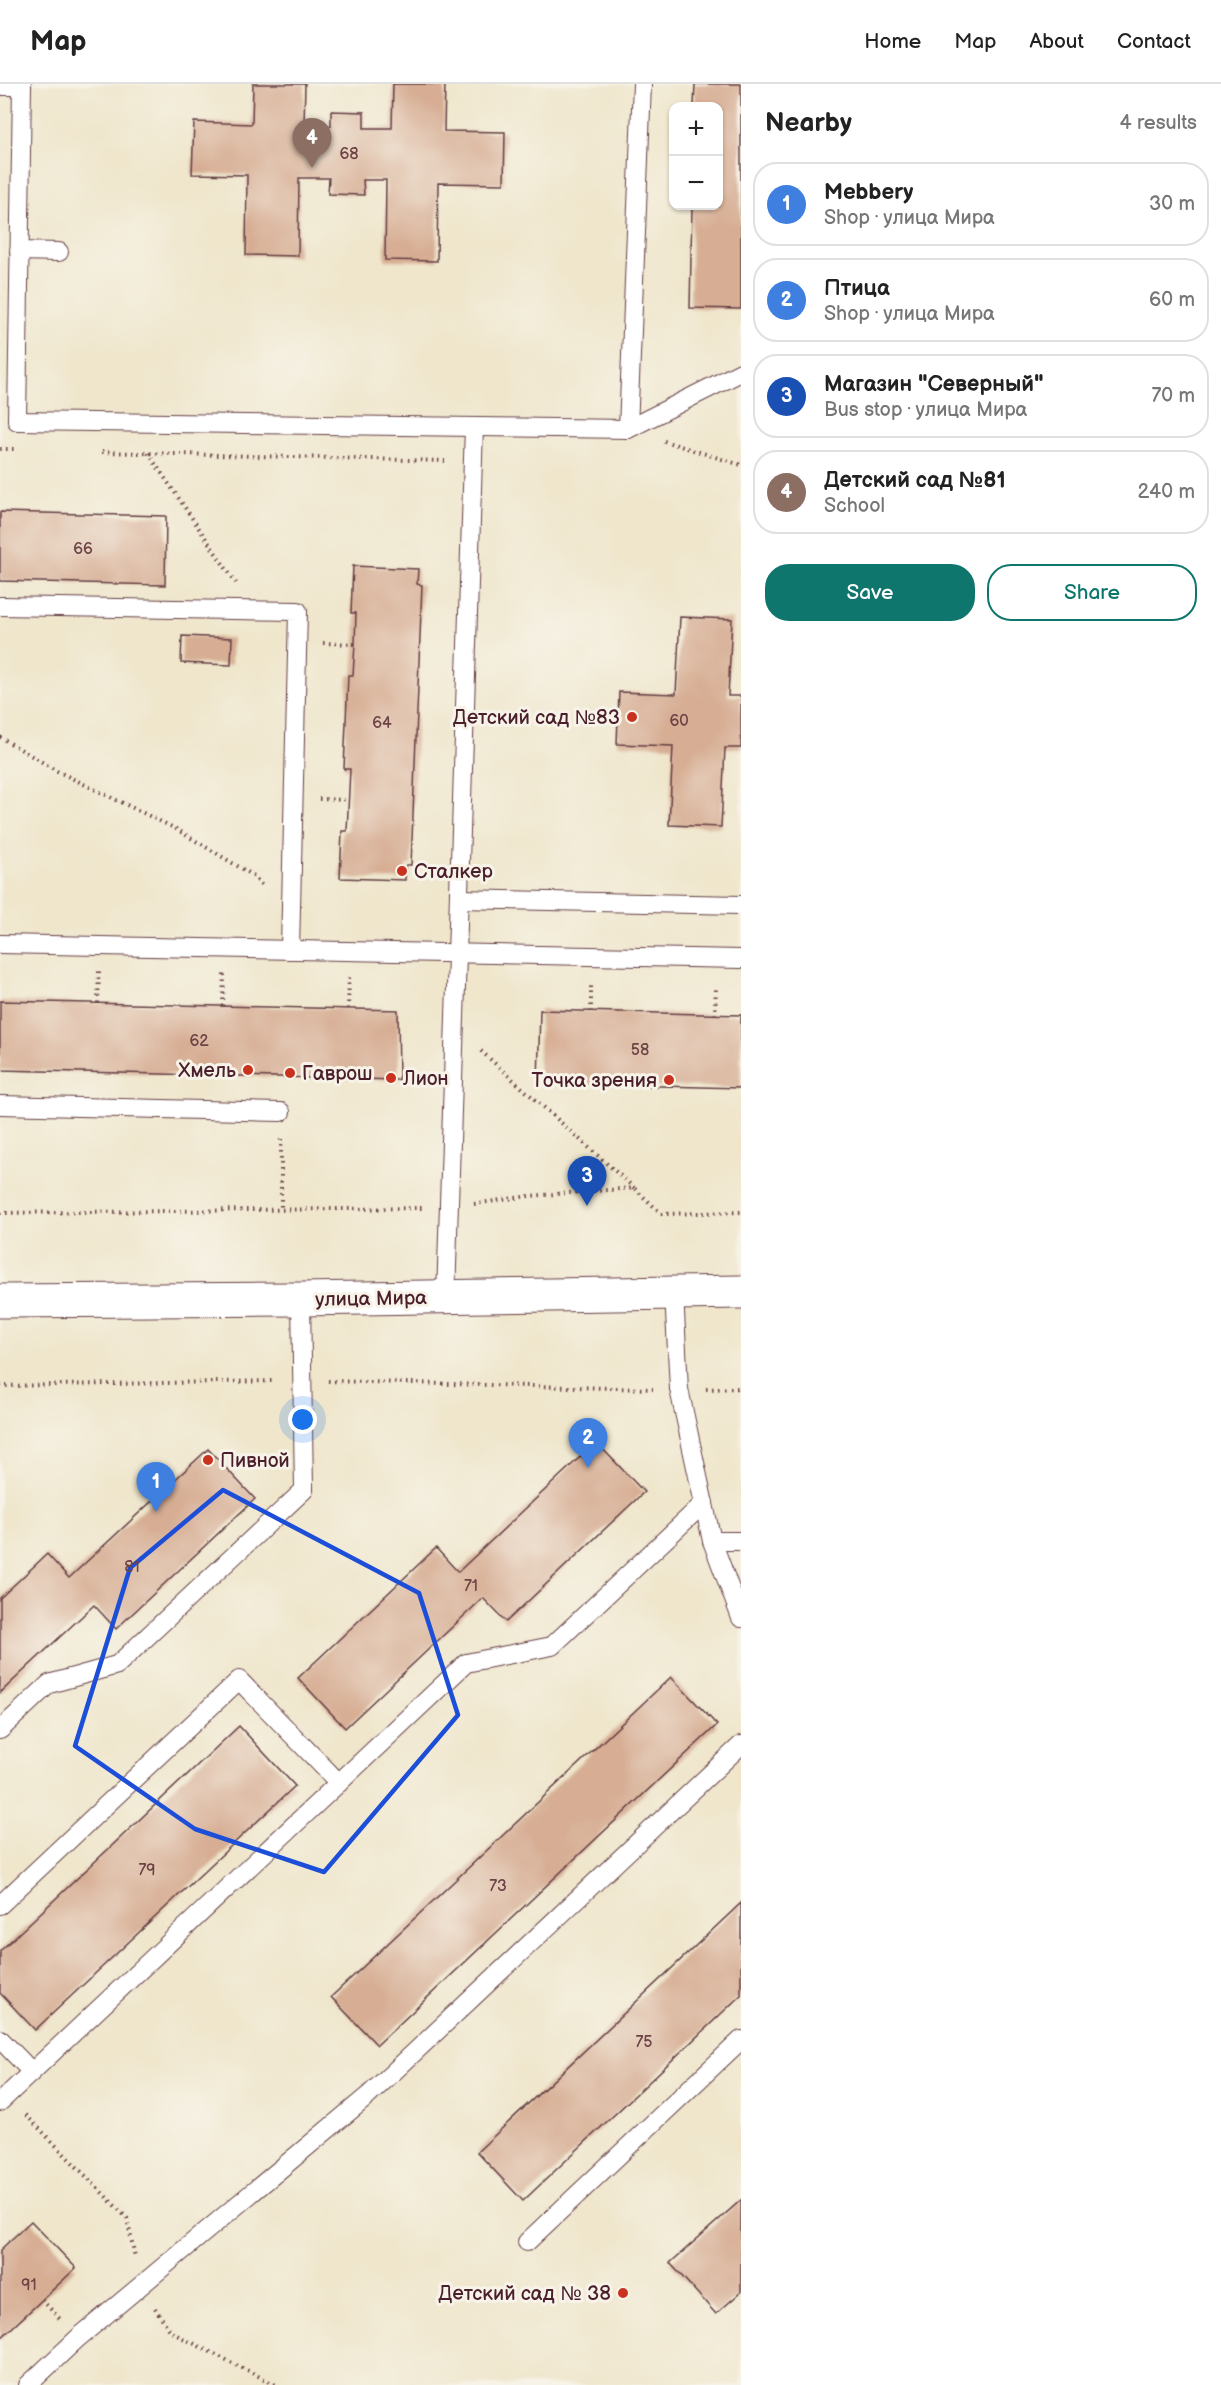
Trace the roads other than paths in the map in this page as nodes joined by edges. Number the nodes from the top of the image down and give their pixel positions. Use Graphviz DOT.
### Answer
graph roads {
  1 [pos="642,84"];
  2 [pos="22,85"];
  3 [pos="0,86"];
  4 [pos="19,251"];
  5 [pos="59,252"];
  6 [pos="741,372"];
  7 [pos="8,421"];
  8 [pos="474,427"];
  9 [pos="628,429"];
  10 [pos="0,606"];
  11 [pos="459,899"];
  12 [pos="741,905"];
  13 [pos="0,944"];
  14 [pos="291,950"];
  15 [pos="458,953"];
  16 [pos="741,959"];
  17 [pos="0,1105"];
  18 [pos="280,1112"];
  19 [pos="741,1292"];
  20 [pos="674,1293"];
  21 [pos="446,1297"];
  22 [pos="301,1299"];
  23 [pos="0,1301"];
  24 [pos="704,1503"];
  25 [pos="712,1541"];
  26 [pos="741,1541"];
  27 [pos="741,1618"];
  28 [pos="0,1730"];
  29 [pos="741,1745"];
  30 [pos="339,1784"];
  31 [pos="0,1905"];
  32 [pos="0,2039"];
  33 [pos="741,2040"];
  34 [pos="32,2072"];
  35 [pos="3,2099"];
  36 [pos="527,2242"];
  37 [pos="28,2385"];
  1 -- 9 [label="lane"];
  2 -- 3 [label="lane"];
  2 -- 4 [label="lane"];
  4 -- 5 [label="lane"];
  4 -- 7 [label="lane"];
  6 -- 9 [label="lane"];
  7 -- 8 [label="lane"];
  8 -- 9 [label="lane"];
  8 -- 11 [label="lane"];
  10 -- 14 [label="lane"];
  11 -- 12 [label="lane"];
  11 -- 15 [label="lane"];
  13 -- 14 [label="lane"];
  14 -- 15 [label="lane"];
  15 -- 16 [label="lane"];
  15 -- 21 [label="lane"];
  17 -- 18 [label="lane"];
  19 -- 20 [label="main road, улица Мира"];
  20 -- 21 [label="main road, улица Мира"];
  20 -- 24 [label="lane"];
  21 -- 22 [label="main road, улица Мира"];
  22 -- 23 [label="main road, улица Мира"];
  22 -- 28 [label="lane"];
  24 -- 25 [label="lane"];
  24 -- 30 [label="lane"];
  25 -- 26 [label="lane"];
  25 -- 27 [label="lane"];
  29 -- 37 [label="lane"];
  30 -- 31 [label="lane"];
  30 -- 34 [label="lane"];
  32 -- 34 [label="lane"];
  33 -- 36 [label="lane"];
  34 -- 35 [label="lane"];
}
